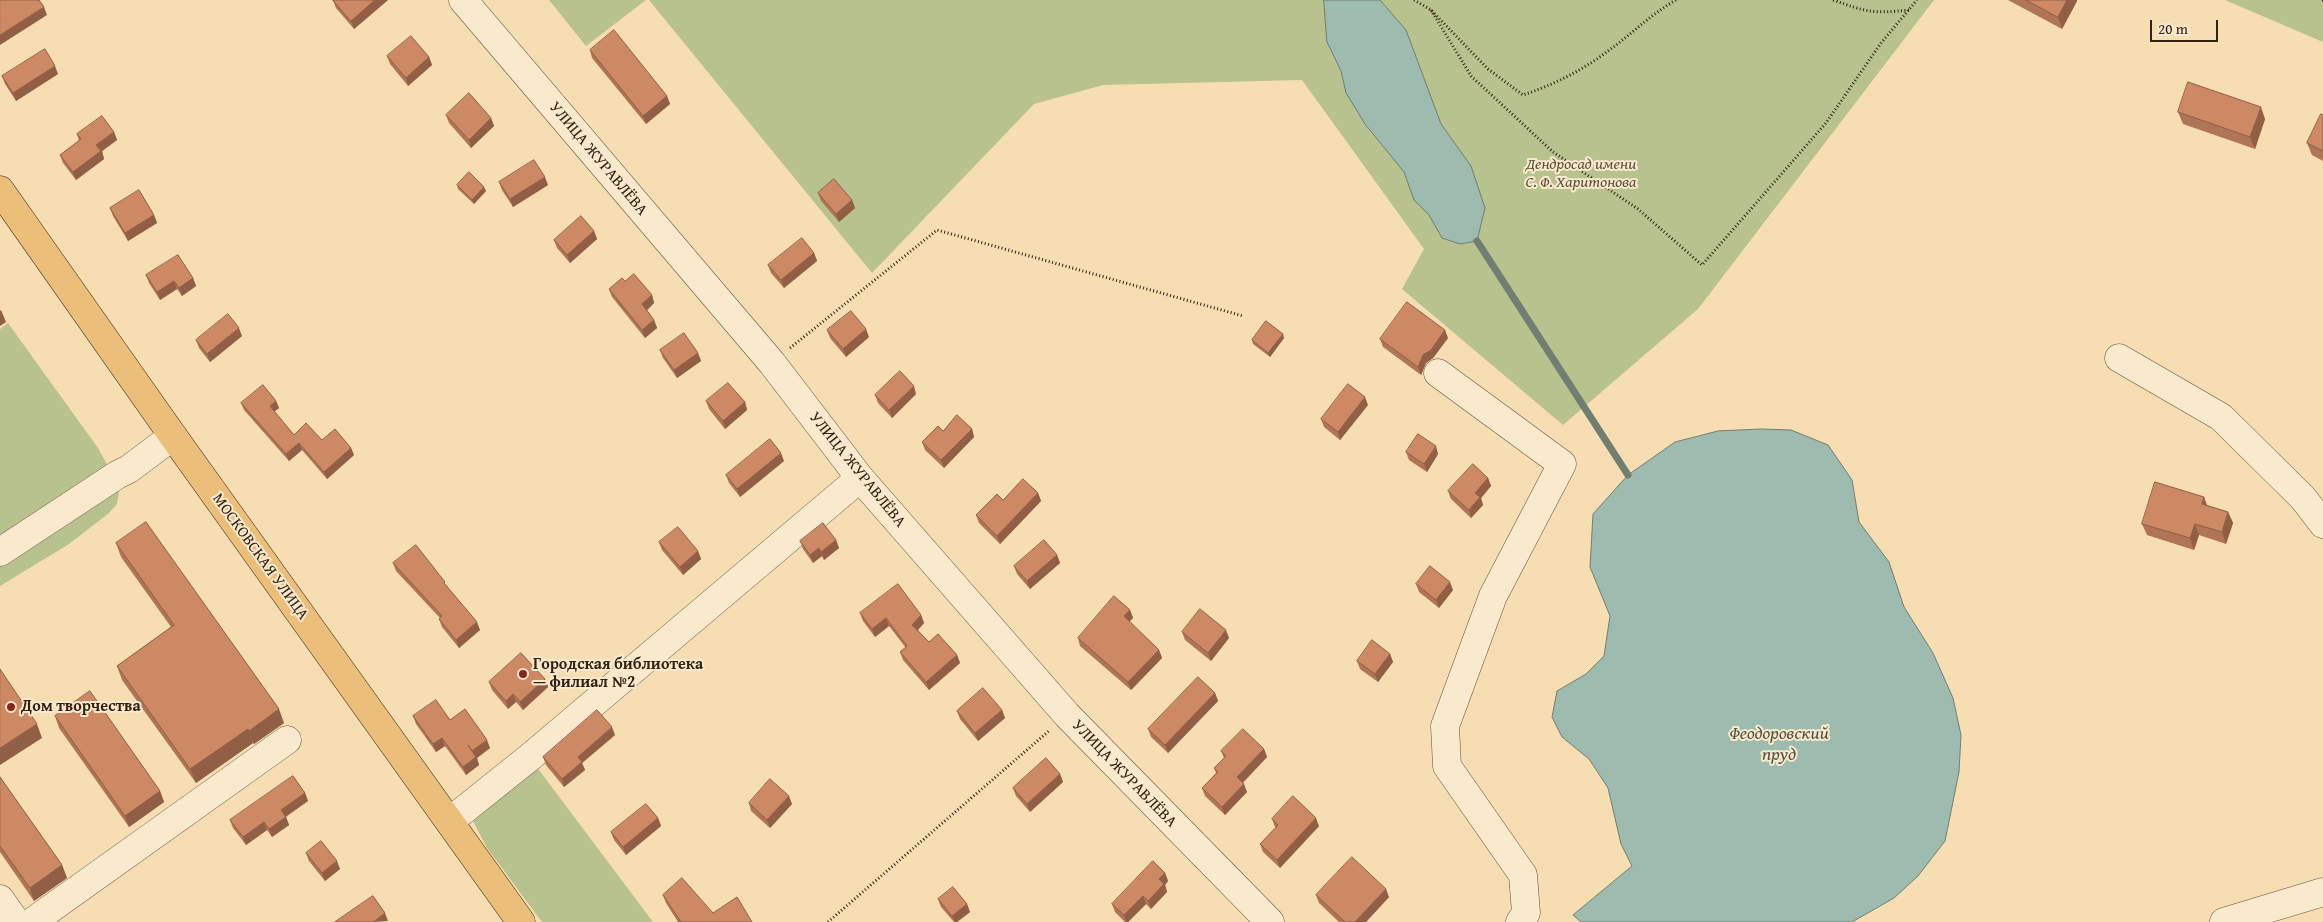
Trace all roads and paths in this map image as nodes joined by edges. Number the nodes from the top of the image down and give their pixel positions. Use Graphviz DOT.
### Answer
graph roads {
  1 [pos="463,0"];
  2 [pos="1414,0"];
  3 [pos="1676,0"];
  4 [pos="1833,0"];
  5 [pos="1917,0"];
  6 [pos="1431,10"];
  7 [pos="1908,10"];
  8 [pos="0,190"];
  9 [pos="1243,316"];
  10 [pos="2118,358"];
  11 [pos="772,363"];
  12 [pos="1438,373"];
  13 [pos="173,436"];
  14 [pos="860,478"];
  15 [pos="2323,524"];
  16 [pos="0,552"];
  17 [pos="1067,715"];
  18 [pos="287,740"];
  19 [pos="450,821"];
  20 [pos="2323,892"];
  21 [pos="0,899"];
  22 [pos="16,922"];
  23 [pos="32,922"];
  24 [pos="521,922"];
  25 [pos="828,922"];
  26 [pos="1270,922"];
  27 [pos="1520,922"];
  28 [pos="2224,922"];
  1 -- 11 [label="street, УЛИЦА ЖУРАВЛЁВА"];
  2 -- 6 [label="path"];
  3 -- 6 [label="path"];
  4 -- 7 [label="path"];
  5 -- 7 [label="path"];
  6 -- 7 [label="path"];
  8 -- 13 [label="main road, МОСКОВСКАЯ УЛИЦА"];
  9 -- 11 [label="path"];
  10 -- 15 [label="street"];
  11 -- 14 [label="street, УЛИЦА ЖУРАВЛЁВА"];
  12 -- 27 [label="street"];
  13 -- 16 [label="street"];
  13 -- 19 [label="main road, МОСКОВСКАЯ УЛИЦА"];
  14 -- 17 [label="street, УЛИЦА ЖУРАВЛЁВА"];
  14 -- 19 [label="street"];
  17 -- 25 [label="path"];
  17 -- 26 [label="street, УЛИЦА ЖУРАВЛЁВА"];
  18 -- 23 [label="street"];
  19 -- 24 [label="main road, МОСКОВСКАЯ УЛИЦА"];
  20 -- 28 [label="street"];
  21 -- 22 [label="street"];
}
